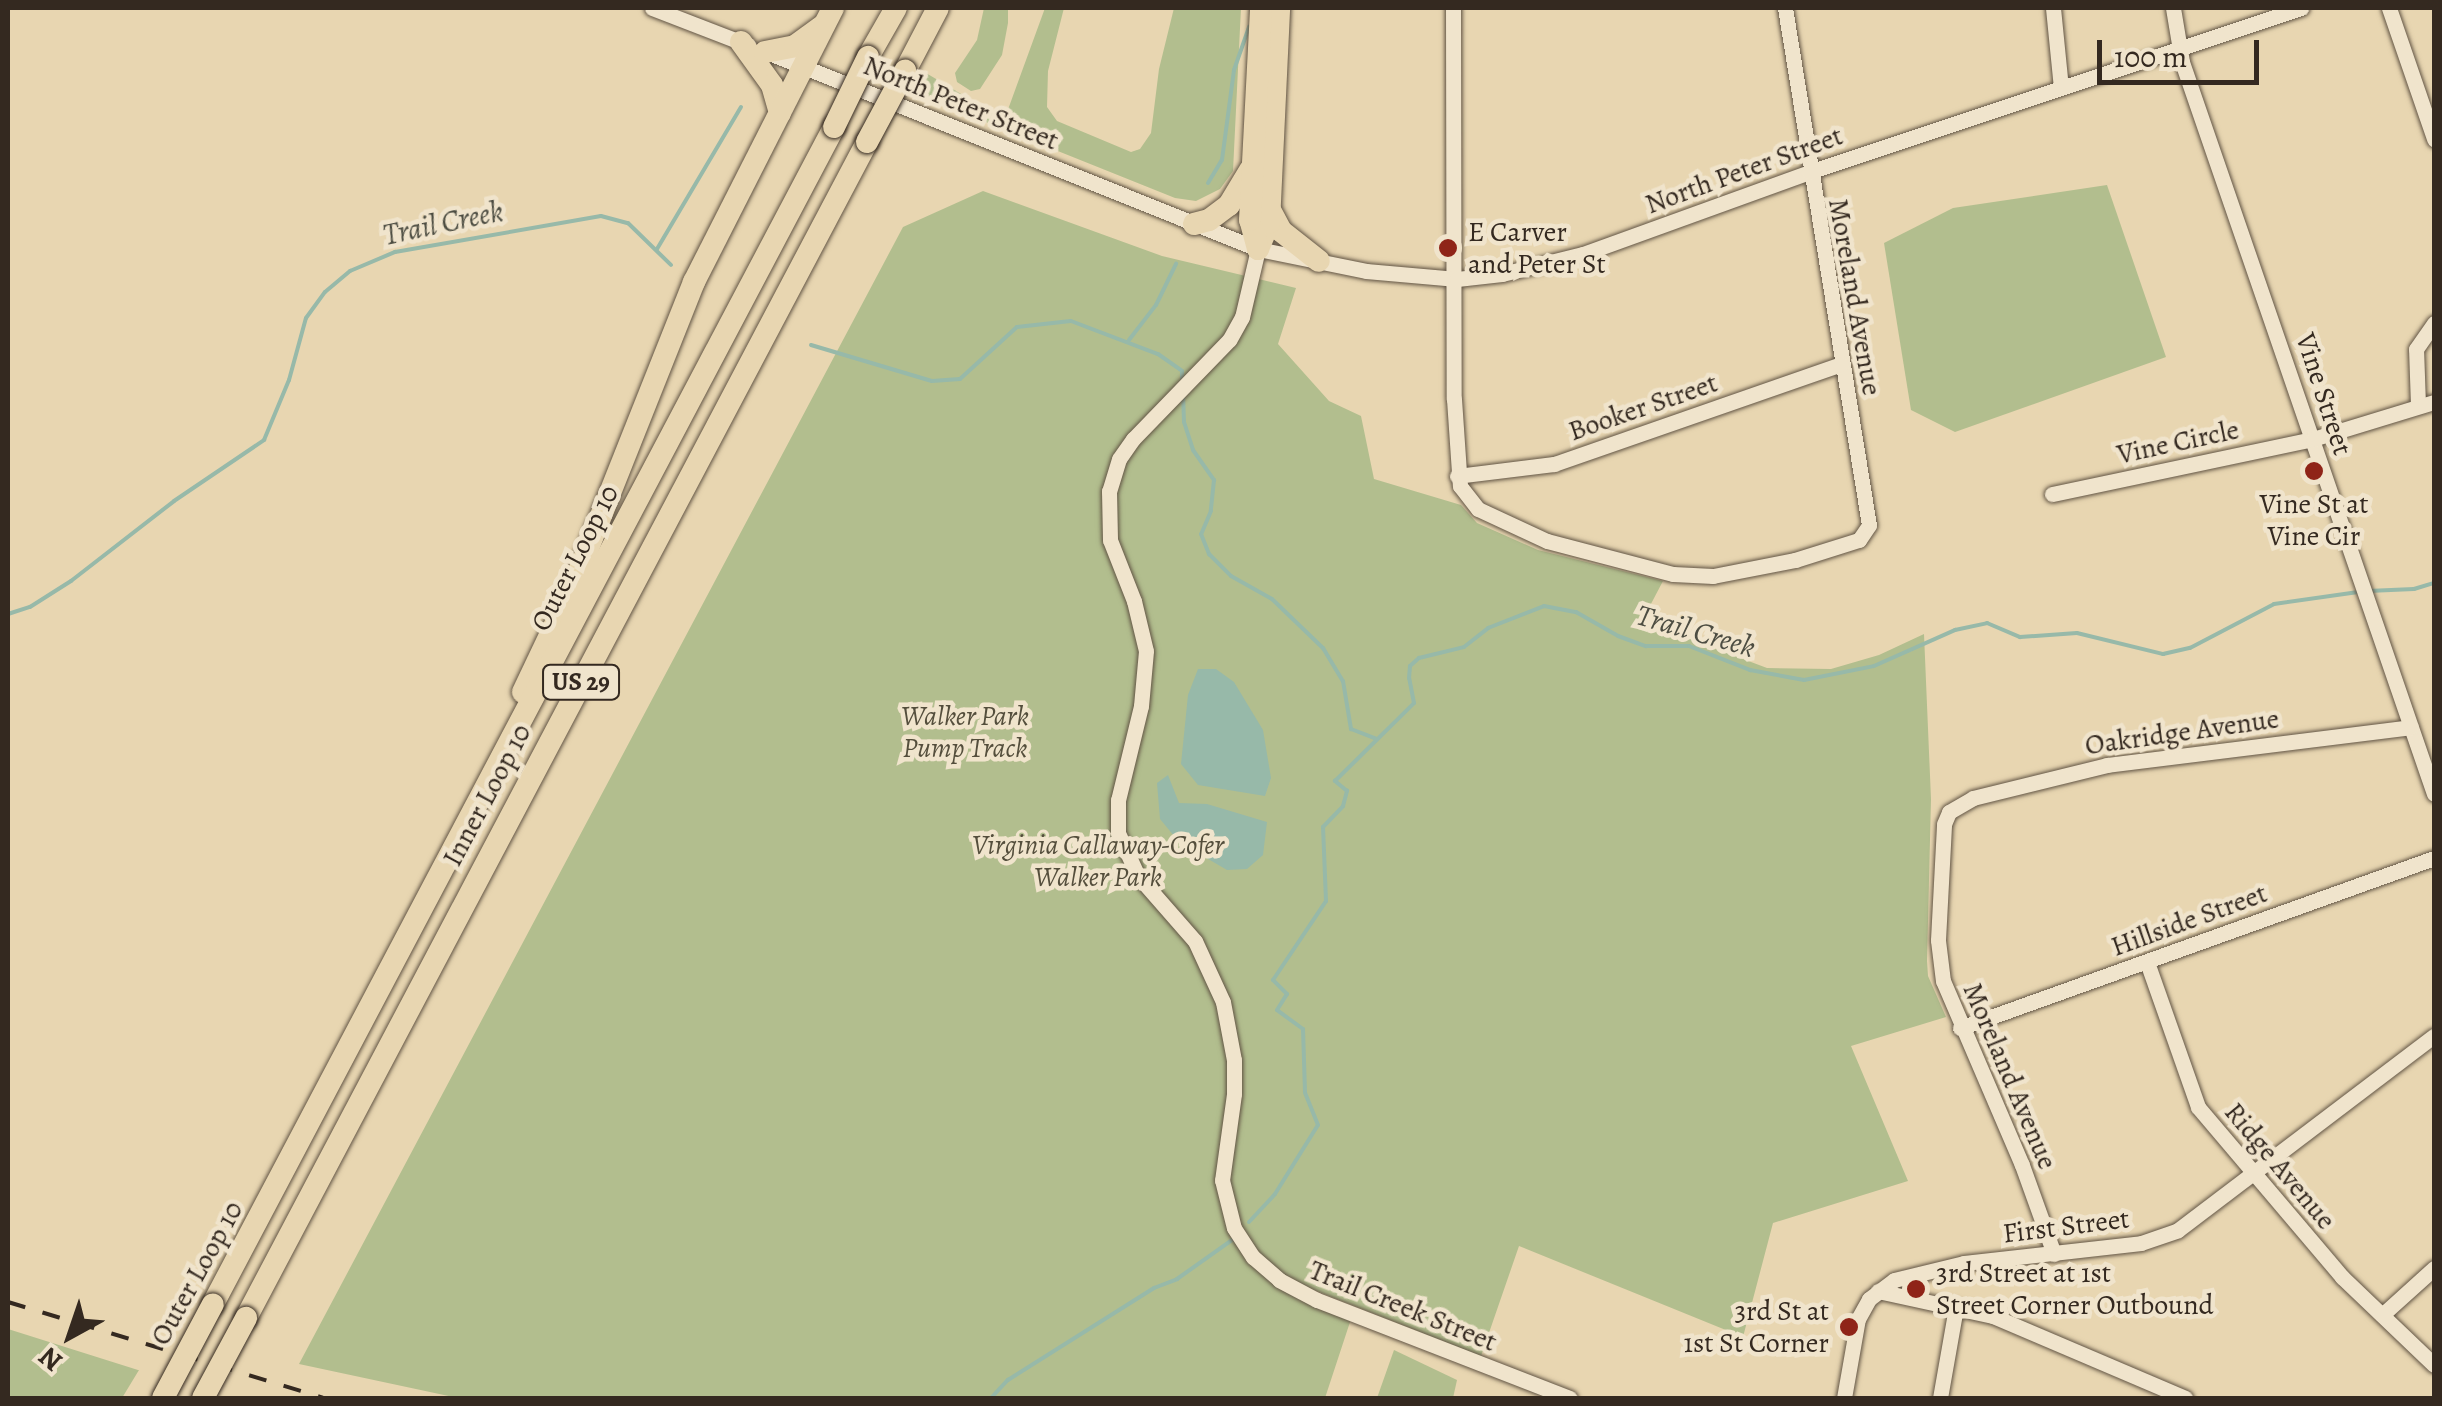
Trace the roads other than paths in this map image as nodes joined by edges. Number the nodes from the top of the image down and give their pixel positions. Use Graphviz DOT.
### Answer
graph roads {
  1 [pos="652,8"];
  2 [pos="896,8"];
  3 [pos="938,8"];
  4 [pos="1260,8"];
  5 [pos="1279,8"];
  6 [pos="1453,8"];
  7 [pos="1785,8"];
  8 [pos="2053,8"];
  9 [pos="2173,8"];
  10 [pos="2301,8"];
  11 [pos="2389,8"];
  12 [pos="828,17"];
  13 [pos="741,42"];
  14 [pos="765,52"];
  15 [pos="2179,52"];
  16 [pos="804,68"];
  17 [pos="2061,88"];
  18 [pos="780,113"];
  19 [pos="2434,139"];
  20 [pos="1254,162"];
  21 [pos="1809,172"];
  22 [pos="1270,210"];
  23 [pos="1194,224"];
  24 [pos="1258,248"];
  25 [pos="1319,261"];
  26 [pos="1457,279"];
  27 [pos="2434,323"];
  28 [pos="1841,364"];
  29 [pos="2426,404"];
  30 [pos="2314,439"];
  31 [pos="1456,476"];
  32 [pos="2052,494"];
  33 [pos="2412,727"];
  34 [pos="2434,794"];
  35 [pos="1962,802"];
  36 [pos="2434,858"];
  37 [pos="423,912"];
  38 [pos="2147,962"];
  39 [pos="1960,1028"];
  40 [pos="2434,1036"];
  41 [pos="2251,1174"];
  42 [pos="2054,1254"];
  43 [pos="2434,1268"];
  44 [pos="1878,1290"];
  45 [pos="1956,1306"];
  46 [pos="2382,1315"];
  47 [pos="2434,1366"];
  48 [pos="164,1398"];
  49 [pos="203,1398"];
  50 [pos="1570,1398"];
  51 [pos="1844,1398"];
  52 [pos="1940,1398"];
  53 [pos="2185,1398"];
  1 -- 13 [label="street, North Peter Street"];
  2 -- 37 [label="highway, Outer Loop 10 / US 29, bridge"];
  3 -- 49 [label="highway, Inner Loop 10 / US 29, bridge"];
  4 -- 20 [label="highway"];
  5 -- 22 [label="highway"];
  6 -- 26 [label="street"];
  7 -- 21 [label="street, Moreland Avenue"];
  8 -- 17 [label="street"];
  9 -- 15 [label="street, Vine Street"];
  10 -- 15 [label="street, North Peter Street"];
  11 -- 19 [label="street"];
  12 -- 14 [label="highway"];
  12 -- 16 [label="highway"];
  13 -- 14 [label="street, North Peter Street"];
  13 -- 18 [label="highway"];
  14 -- 16 [label="street, North Peter Street"];
  15 -- 17 [label="street, North Peter Street"];
  15 -- 30 [label="street, Vine Street"];
  16 -- 18 [label="highway"];
  16 -- 23 [label="street, North Peter Street"];
  17 -- 21 [label="street, North Peter Street"];
  18 -- 37 [label="highway"];
  20 -- 23 [label="highway"];
  20 -- 24 [label="highway"];
  21 -- 26 [label="street, North Peter Street"];
  21 -- 28 [label="street, Moreland Avenue"];
  22 -- 24 [label="highway"];
  22 -- 25 [label="highway"];
  23 -- 24 [label="street, North Peter Street"];
  24 -- 25 [label="street, North Peter Street"];
  24 -- 50 [label="street, Trail Creek Street"];
  25 -- 26 [label="street, North Peter Street"];
  26 -- 31 [label="street"];
  27 -- 29 [label="street"];
  28 -- 31 [label="street, Booker Street"];
  28 -- 31 [label="street, Moreland Avenue"];
  29 -- 30 [label="street, Vine Circle"];
  30 -- 32 [label="street, Vine Circle"];
  30 -- 33 [label="street, Vine Street"];
  33 -- 34 [label="street, Vine Street"];
  33 -- 35 [label="street, Oakridge Avenue"];
  35 -- 39 [label="street, Moreland Avenue"];
  36 -- 38 [label="street, Hillside Street"];
  37 -- 48 [label="highway, Outer Loop 10 / US 29, bridge"];
  38 -- 39 [label="street, Hillside Street"];
  38 -- 41 [label="street, Ridge Avenue"];
  39 -- 42 [label="street, Moreland Avenue"];
  40 -- 41 [label="street, First Street"];
  41 -- 42 [label="street, First Street"];
  41 -- 46 [label="street, Ridge Avenue"];
  42 -- 44 [label="street, First Street"];
  43 -- 46 [label="street"];
  44 -- 45 [label="street"];
  44 -- 51 [label="street"];
  45 -- 52 [label="street"];
  45 -- 53 [label="street"];
  46 -- 47 [label="street, Ridge Avenue"];
}
